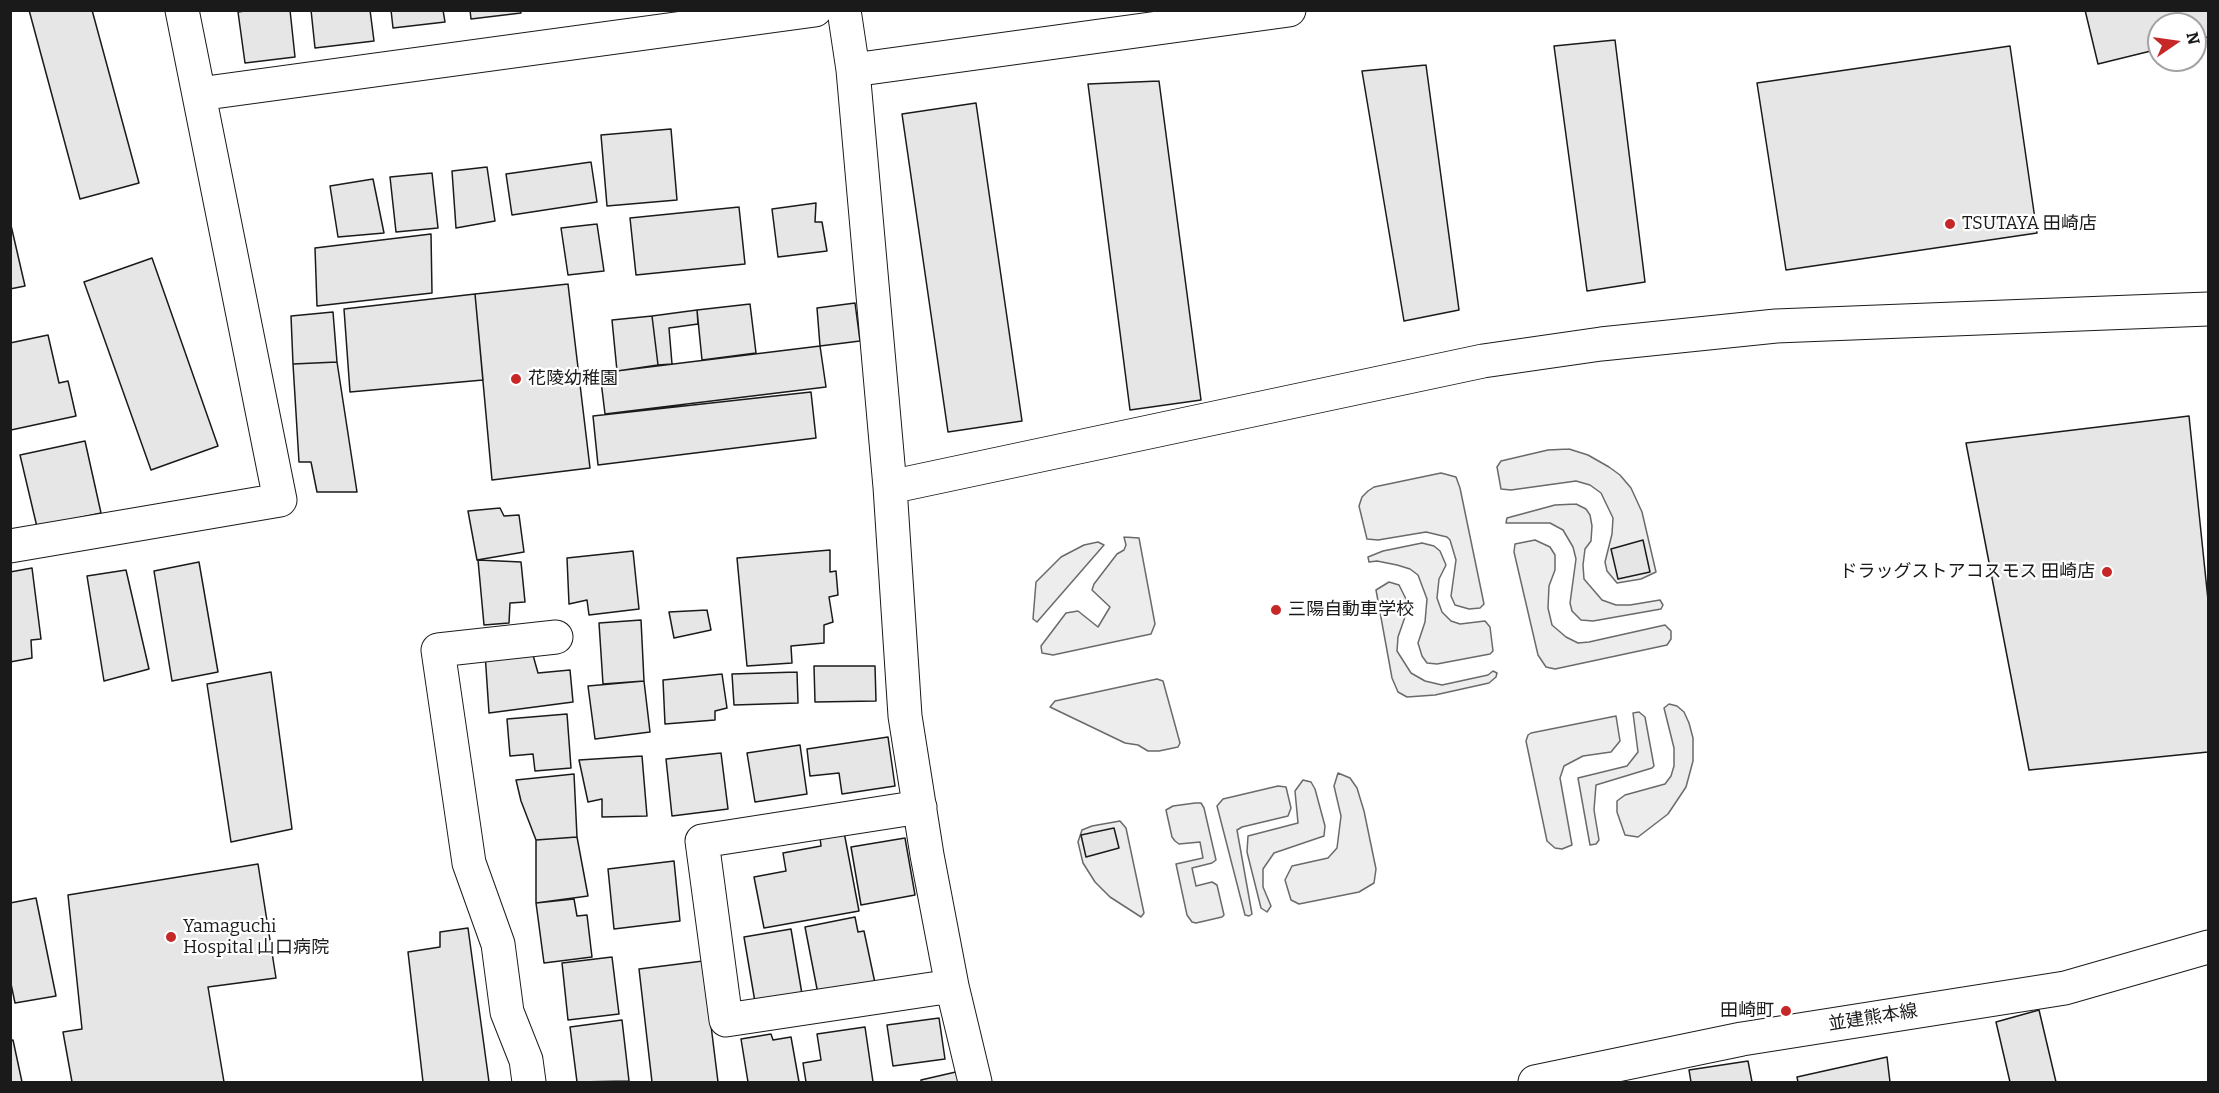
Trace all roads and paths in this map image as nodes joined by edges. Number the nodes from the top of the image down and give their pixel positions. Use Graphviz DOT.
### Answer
graph roads {
  1 [pos="182,10"];
  2 [pos="815,10"];
  3 [pos="844,10"];
  4 [pos="1289,10"];
  5 [pos="853,70"];
  6 [pos="199,94"];
  7 [pos="2208,309"];
  8 [pos="890,487"];
  9 [pos="10,546"];
  10 [pos="556,637"];
  11 [pos="920,807"];
  12 [pos="2208,947"];
  13 [pos="952,986"];
  14 [pos="529,1083"];
  15 [pos="975,1083"];
  16 [pos="1535,1083"];
  1 -- 6 [label="street"];
  2 -- 6 [label="street"];
  3 -- 5 [label="street"];
  4 -- 5 [label="street"];
  5 -- 8 [label="street"];
  6 -- 9 [label="street"];
  7 -- 8 [label="street"];
  8 -- 11 [label="street"];
  10 -- 14 [label="street"];
  11 -- 13 [label="street"];
  11 -- 13 [label="street"];
  12 -- 16 [label="street, 並建熊本線"];
  13 -- 15 [label="street"];
}
